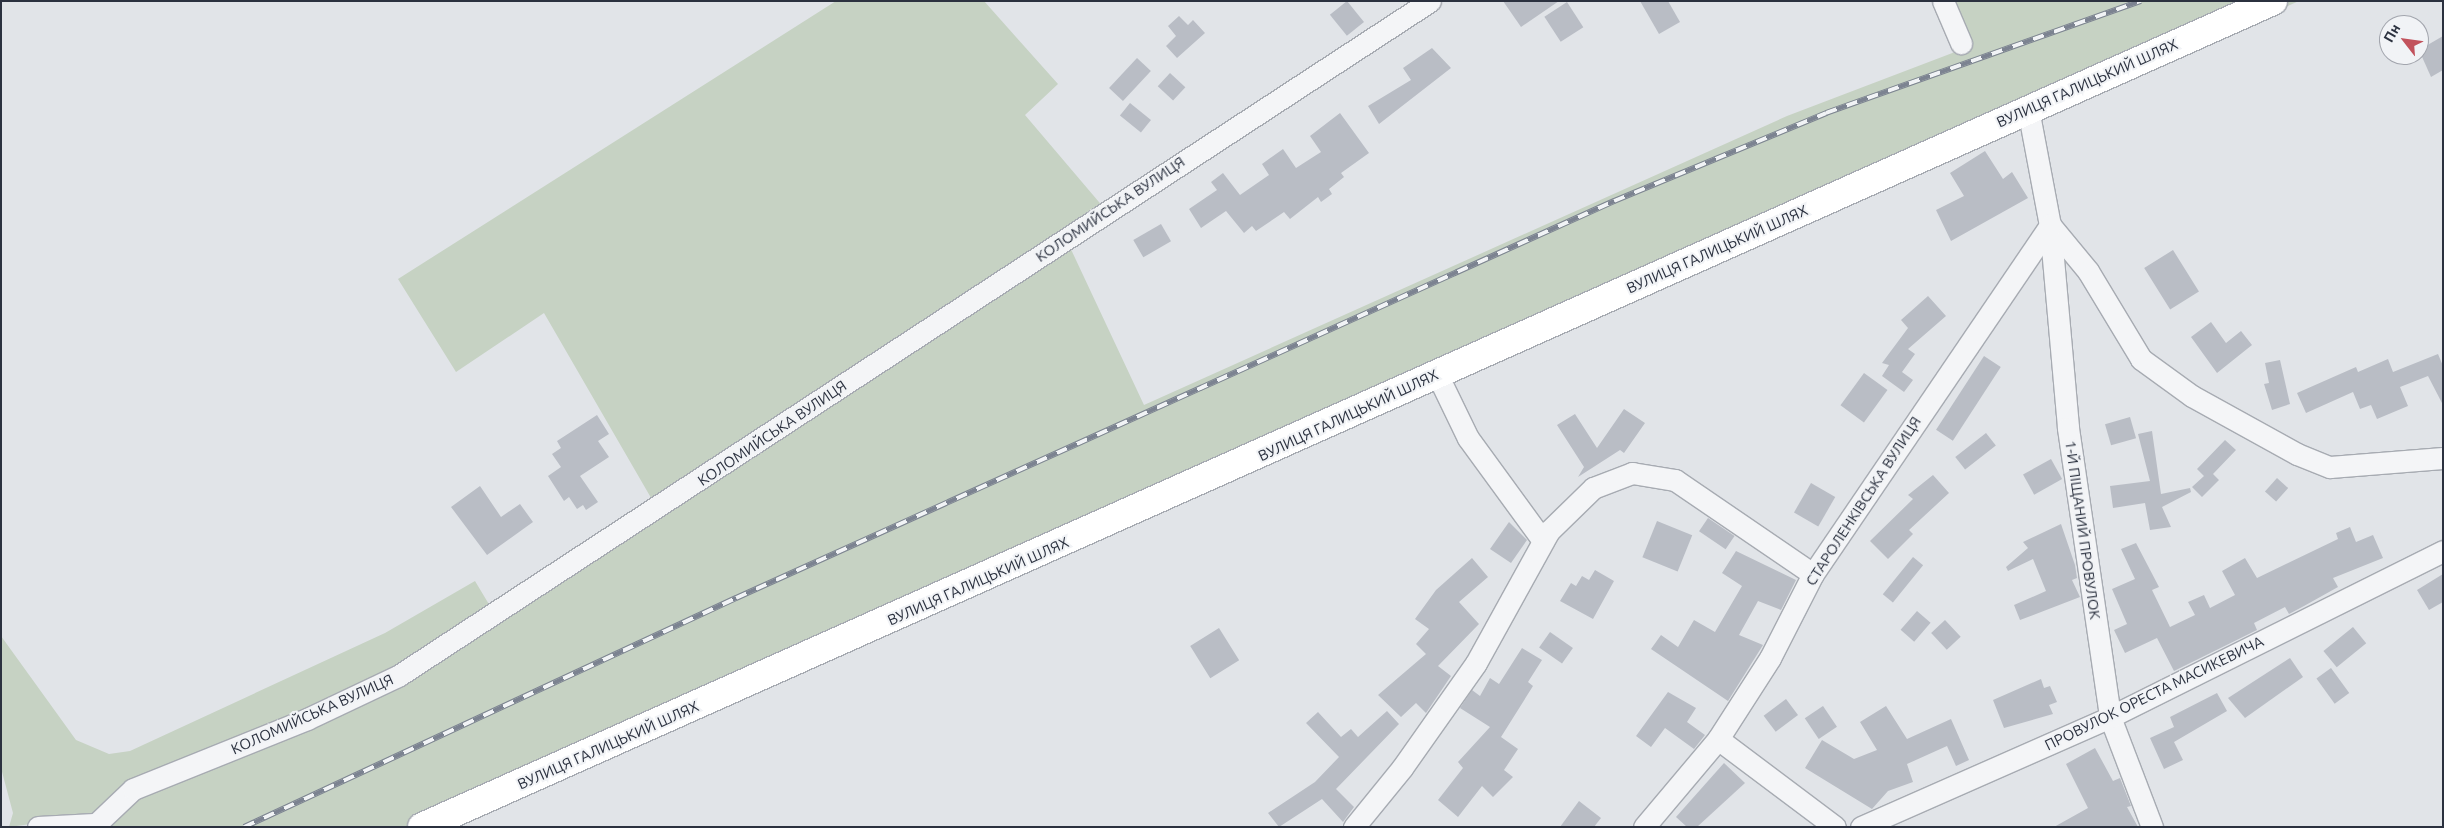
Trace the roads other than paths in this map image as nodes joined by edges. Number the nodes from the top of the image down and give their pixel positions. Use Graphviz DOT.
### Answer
graph roads {
  1 [pos="1430,1"];
  2 [pos="1943,1"];
  3 [pos="2273,1"];
  4 [pos="1961,43"];
  5 [pos="2028,109"];
  6 [pos="2050,225"];
  7 [pos="1437,374"];
  8 [pos="2443,458"];
  9 [pos="1543,541"];
  10 [pos="2443,551"];
  11 [pos="1812,574"];
  12 [pos="2110,717"];
  13 [pos="1718,739"];
  14 [pos="94,825"];
  15 [pos="38,827"];
  16 [pos="422,827"];
  17 [pos="1354,827"];
  18 [pos="1644,827"];
  19 [pos="1835,827"];
  20 [pos="1861,827"];
  21 [pos="2152,827"];
  1 -- 14 [label="street, КОЛОМИЙСЬКА ВУЛИЦЯ"];
  2 -- 4 [label="street"];
  3 -- 5 [label="highway, ВУЛИЦЯ ГАЛИЦЬКИЙ ШЛЯХ"];
  5 -- 6 [label="street, 1-Й ПІЩАНИЙ ПРОВУЛОК"];
  5 -- 7 [label="highway, ВУЛИЦЯ ГАЛИЦЬКИЙ ШЛЯХ"];
  6 -- 8 [label="street"];
  6 -- 11 [label="street, СТАРОЛЕНКІВСЬКА ВУЛИЦЯ"];
  6 -- 12 [label="street, 1-Й ПІЩАНИЙ ПРОВУЛОК"];
  7 -- 9 [label="street"];
  7 -- 16 [label="highway, ВУЛИЦЯ ГАЛИЦЬКИЙ ШЛЯХ"];
  9 -- 11 [label="street"];
  9 -- 17 [label="street"];
  10 -- 12 [label="street, ПРОВУЛОК ОРЕСТА МАСИКЕВИЧА"];
  11 -- 13 [label="street, СТАРОЛЕНКІВСЬКА ВУЛИЦЯ"];
  12 -- 20 [label="street, ПРОВУЛОК ОРЕСТА МАСИКЕВИЧА"];
  12 -- 21 [label="street, 1-Й ПІЩАНИЙ ПРОВУЛОК"];
  13 -- 18 [label="street, СТАРОЛЕНКІВСЬКА ВУЛИЦЯ"];
  13 -- 19 [label="street"];
  14 -- 15 [label="street, КОЛОМИЙСЬКА ВУЛИЦЯ"];
}
